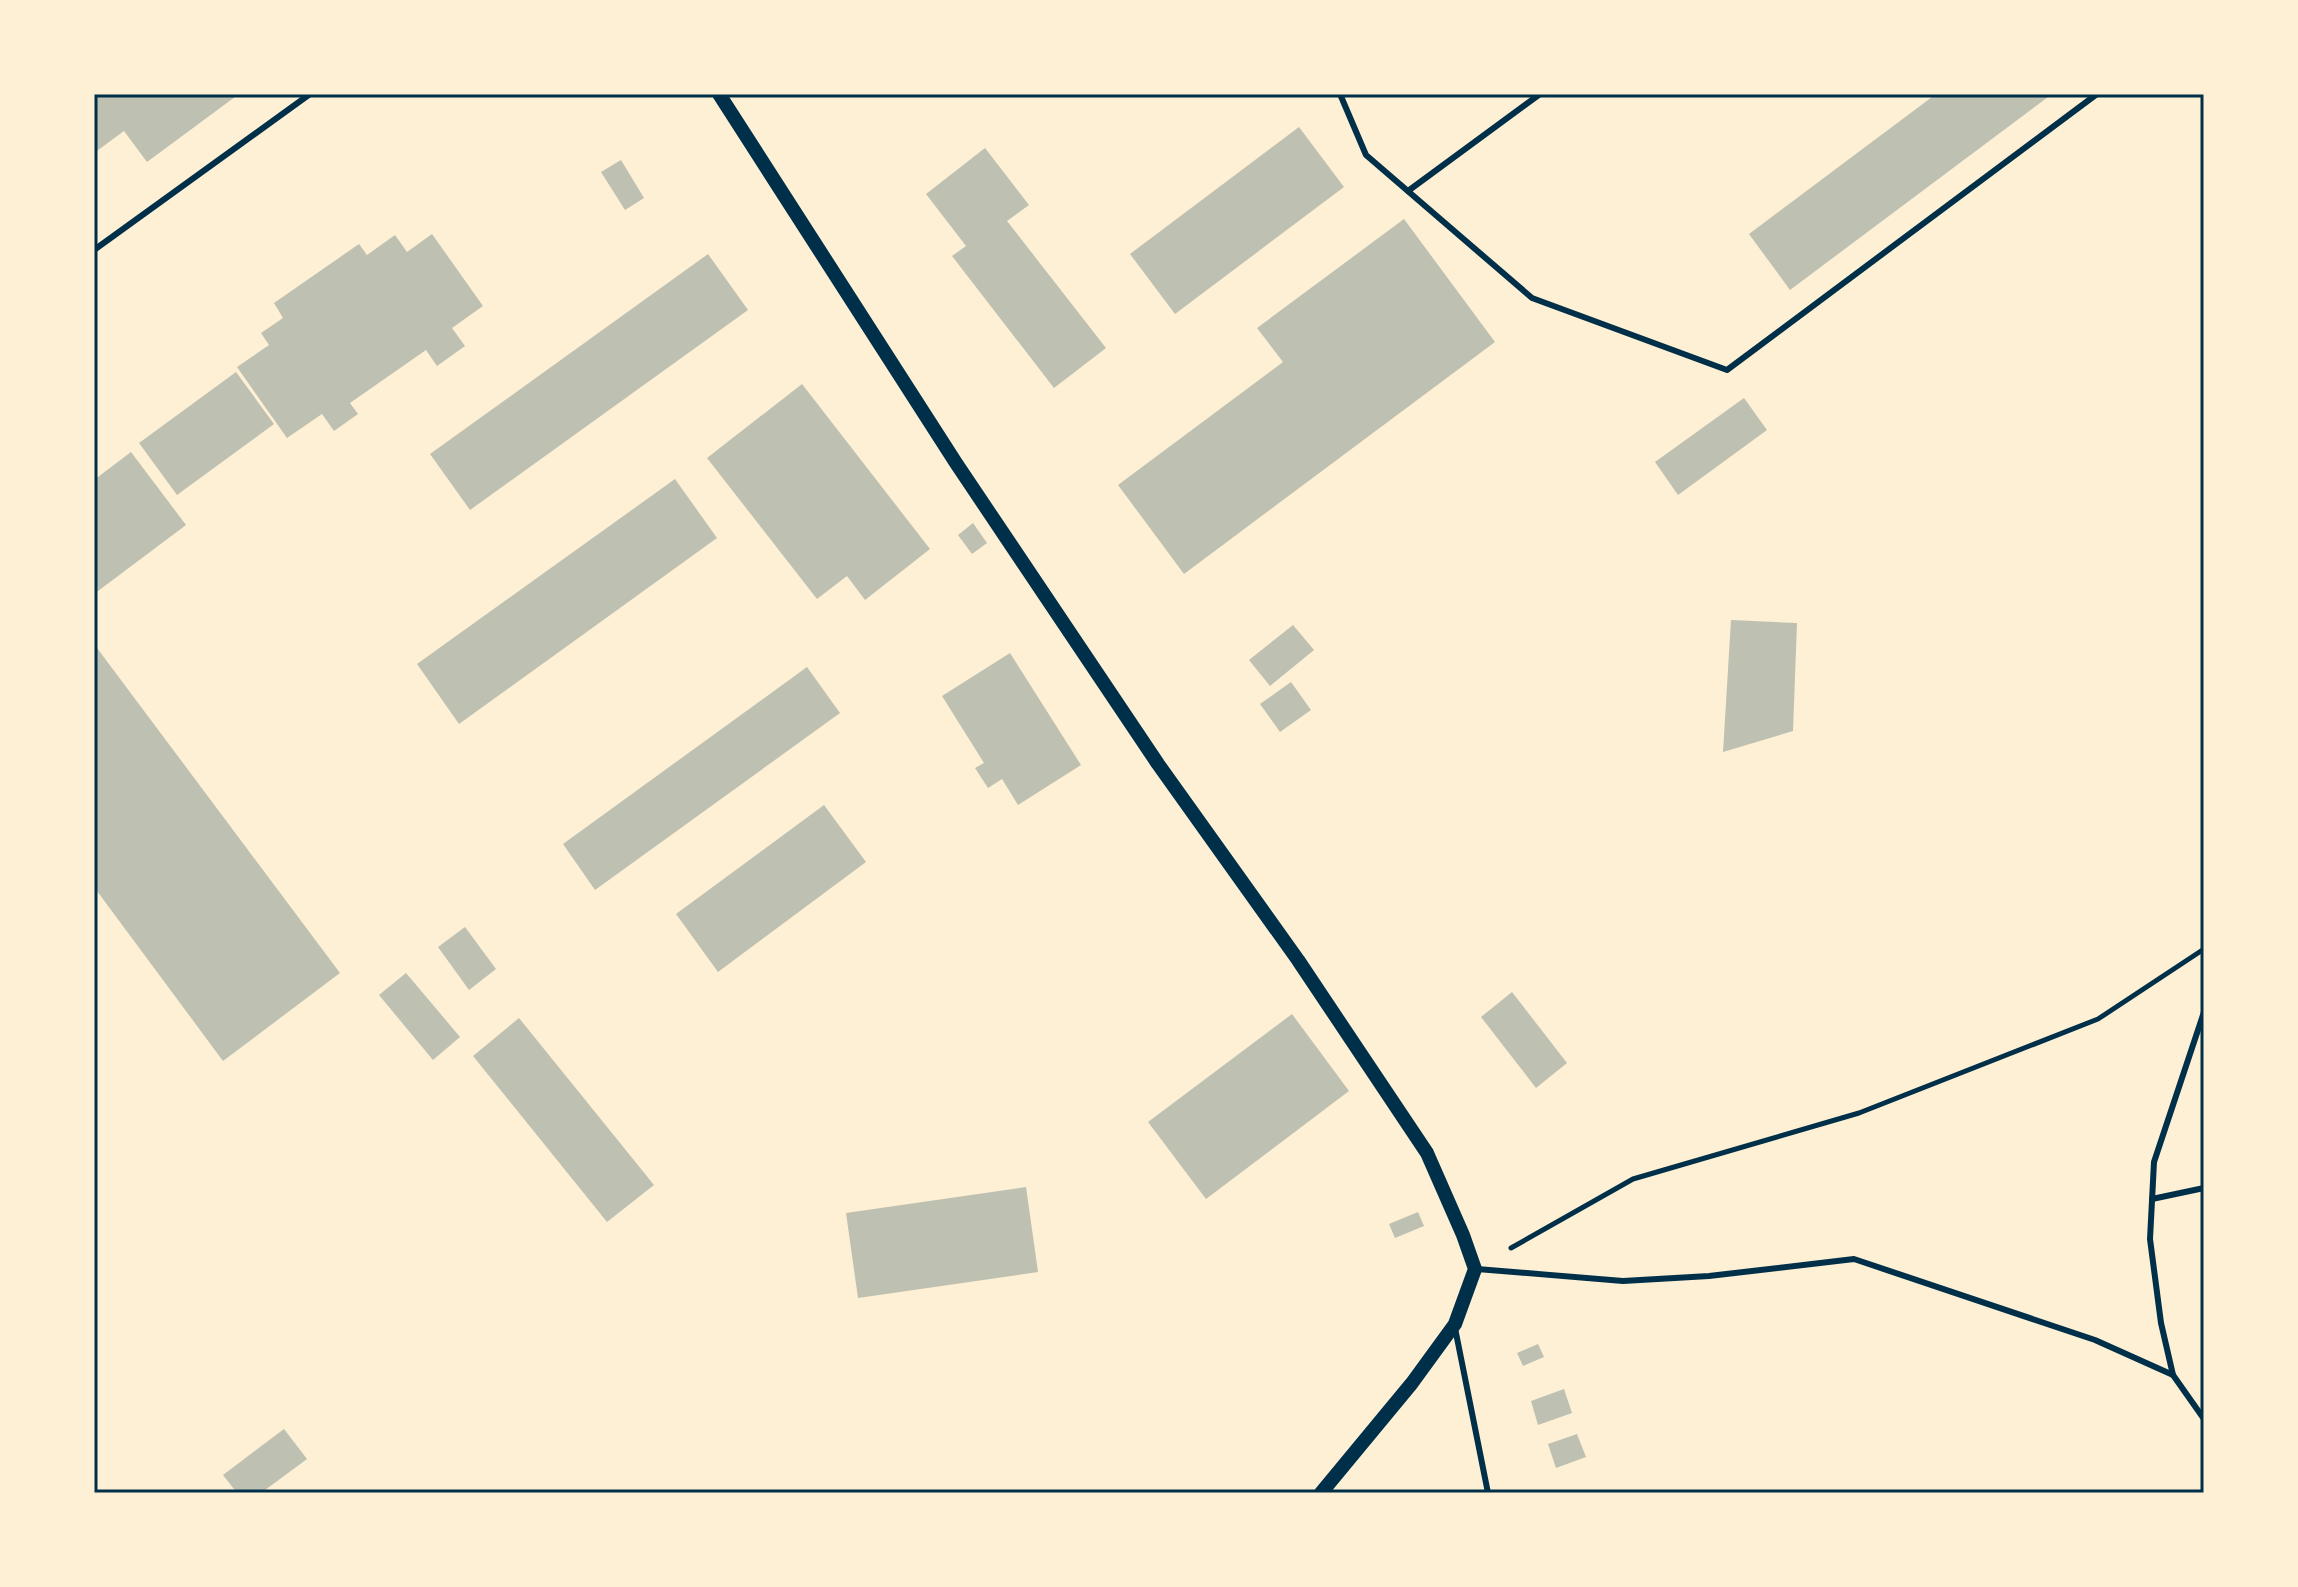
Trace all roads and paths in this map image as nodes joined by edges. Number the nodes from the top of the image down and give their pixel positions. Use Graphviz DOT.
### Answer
graph roads {
  1 [pos="310,94"];
  2 [pos="719,94"];
  3 [pos="1340,94"];
  4 [pos="1540,94"];
  5 [pos="2097,94"];
  6 [pos="1408,191"];
  7 [pos="94,250"];
  8 [pos="2204,949"];
  9 [pos="2204,1012"];
  10 [pos="2204,1188"];
  11 [pos="2152,1199"];
  12 [pos="1475,1269"];
  13 [pos="1455,1324"];
  14 [pos="2173,1375"];
  15 [pos="2204,1419"];
  16 [pos="1321,1493"];
  17 [pos="1488,1493"];
  1 -- 7 [label="lane"];
  2 -- 12 [label="street"];
  3 -- 6 [label="lane"];
  4 -- 6 [label="lane"];
  5 -- 6 [label="lane"];
  8 -- 12 [label="path"];
  9 -- 11 [label="lane"];
  10 -- 11 [label="lane"];
  11 -- 14 [label="lane"];
  12 -- 13 [label="street"];
  12 -- 14 [label="lane"];
  13 -- 16 [label="street"];
  13 -- 17 [label="lane"];
  14 -- 15 [label="lane"];
}
